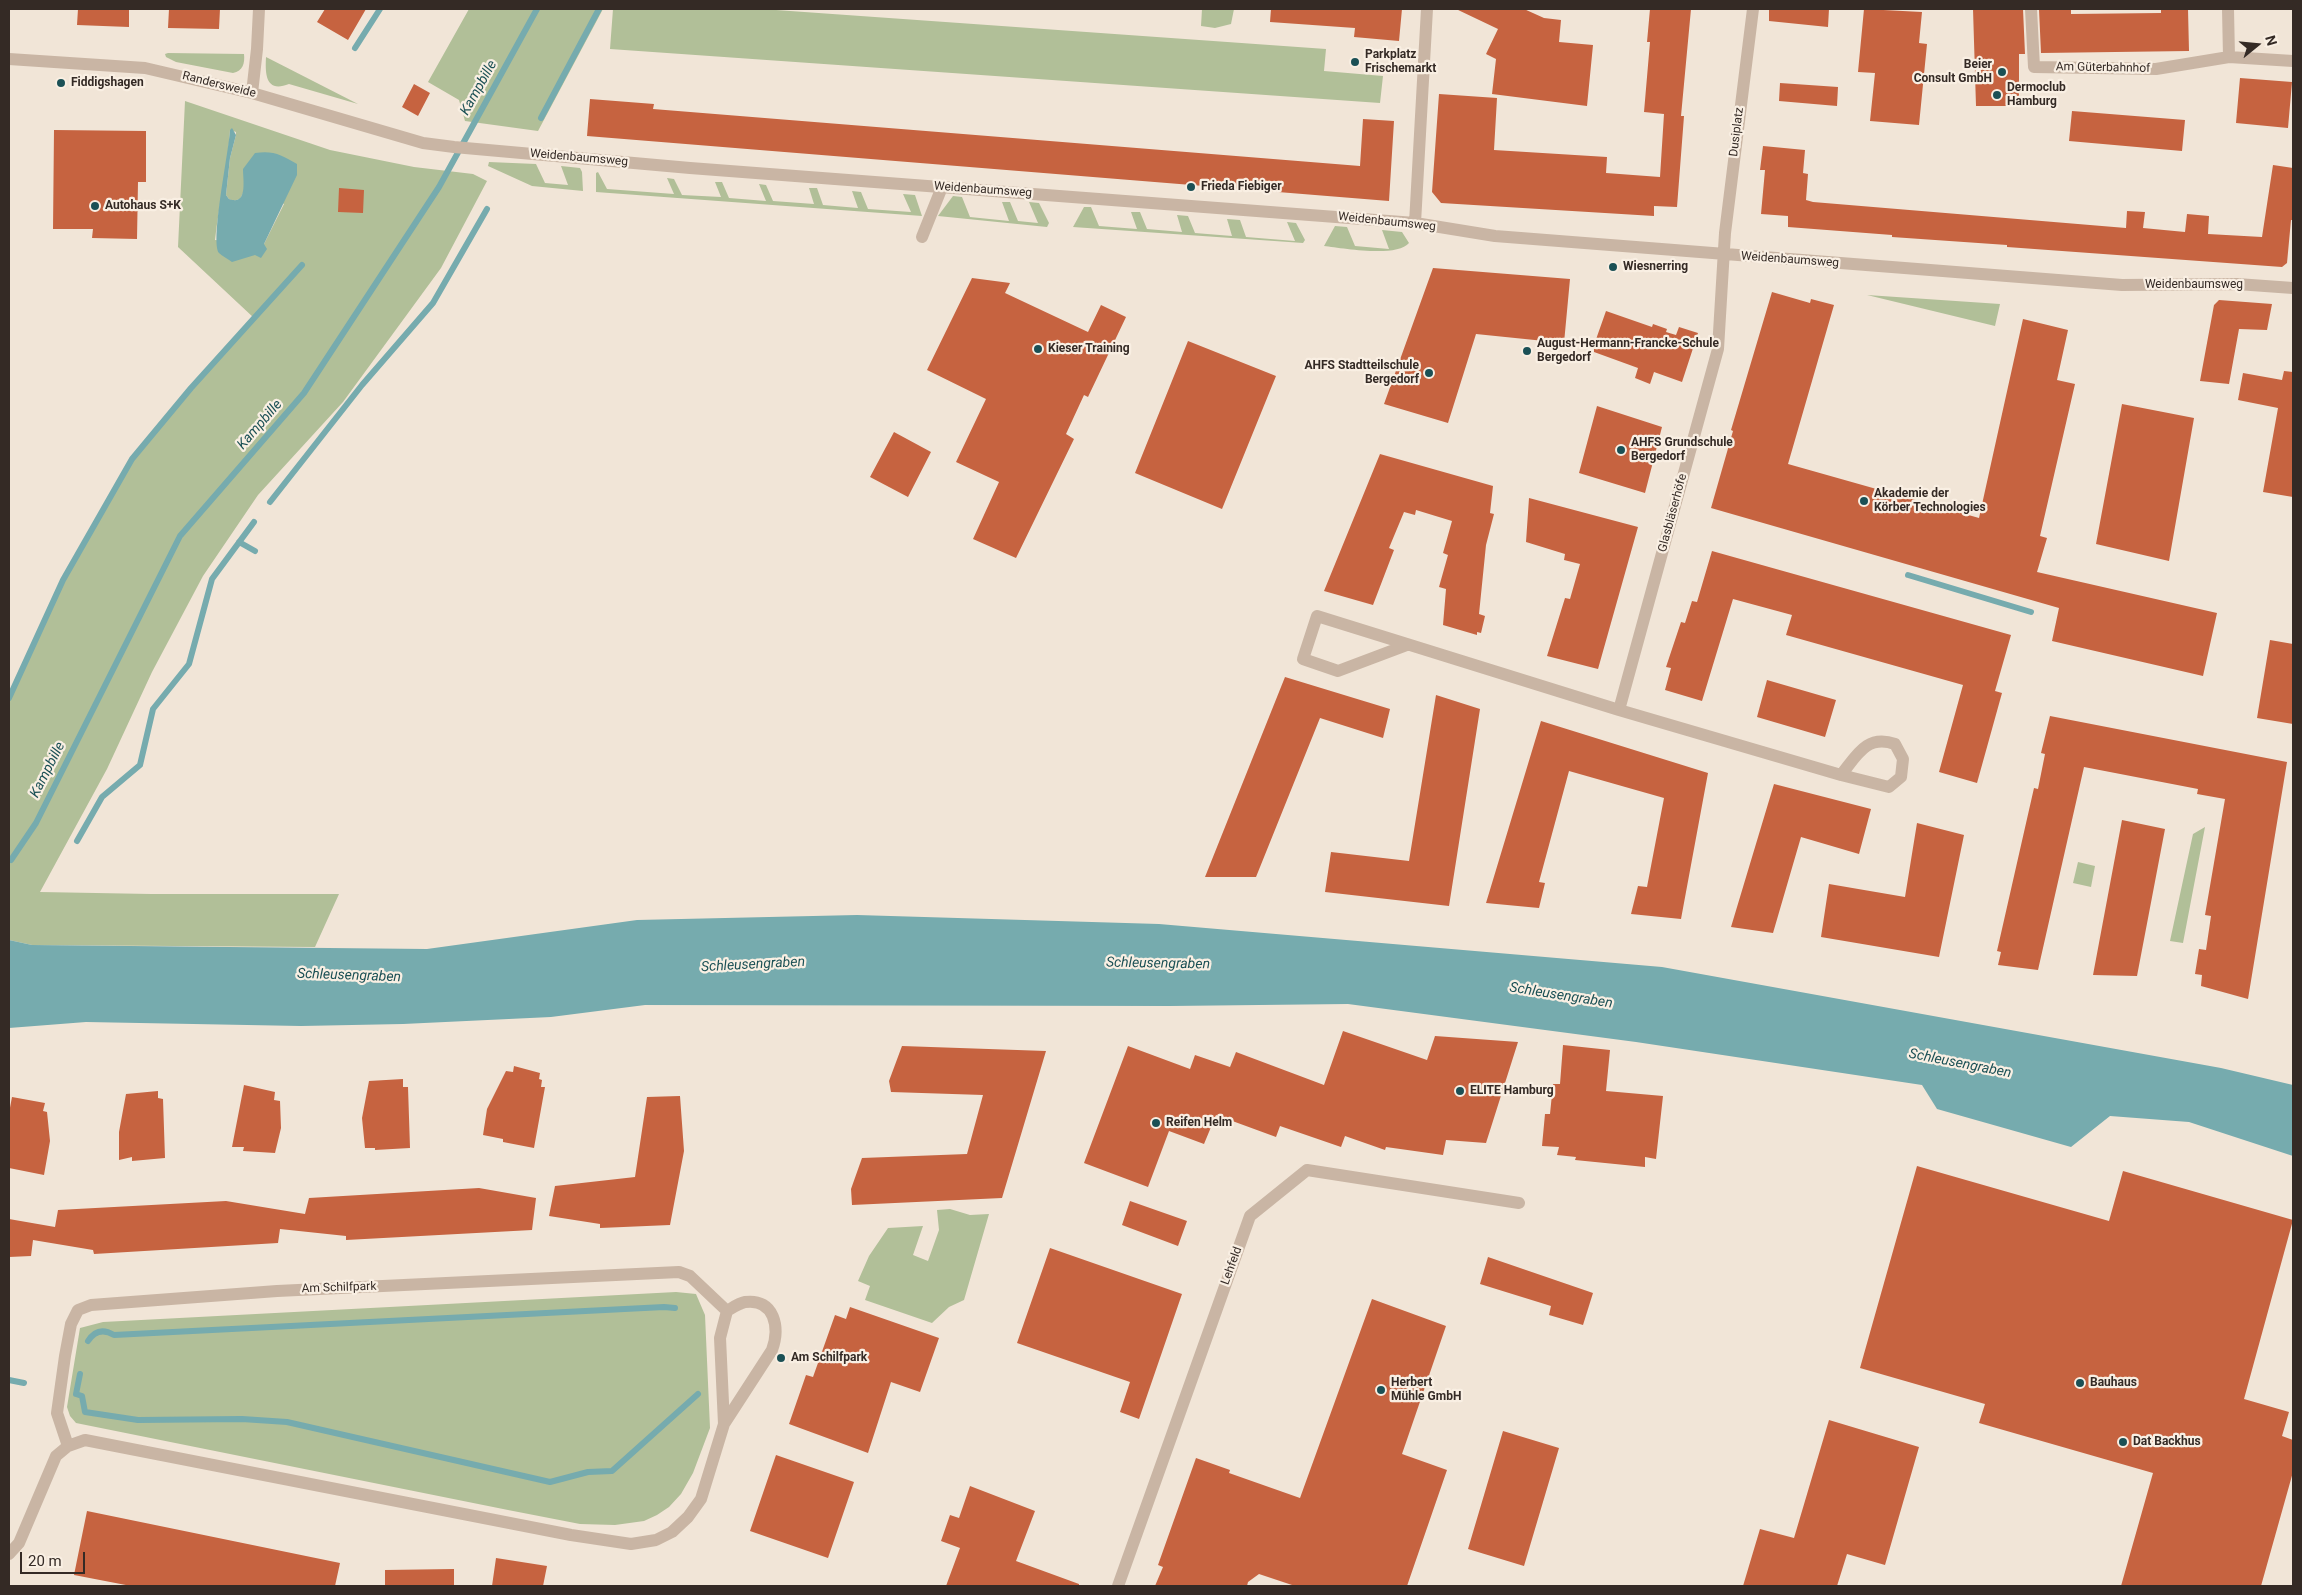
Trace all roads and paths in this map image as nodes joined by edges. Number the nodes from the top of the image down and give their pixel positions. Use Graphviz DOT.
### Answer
graph roads {
  1 [pos="259,9"];
  2 [pos="1427,9"];
  3 [pos="1753,9"];
  4 [pos="2032,9"];
  5 [pos="2228,9"];
  6 [pos="2229,57"];
  7 [pos="9,59"];
  8 [pos="2293,61"];
  9 [pos="252,93"];
  10 [pos="480,149"];
  11 [pos="942,187"];
  12 [pos="1415,223"];
  13 [pos="922,237"];
  14 [pos="1723,255"];
  15 [pos="2293,288"];
  16 [pos="1407,645"];
  17 [pos="1618,710"];
  18 [pos="1841,775"];
  19 [pos="1519,1203"];
  20 [pos="727,1311"];
  21 [pos="724,1424"];
  22 [pos="68,1446"];
  23 [pos="9,1554"];
  24 [pos="1118,1586"];
  1 -- 9 [label="street"];
  2 -- 12 [label="street"];
  3 -- 14 [label="street, Dusiplatz"];
  4 -- 6 [label="street, Am Güterbahnhof"];
  5 -- 6 [label="street"];
  6 -- 8 [label="street, Am Güterbahnhof"];
  7 -- 9 [label="street, Randersweide"];
  9 -- 10 [label="street, Randersweide"];
  10 -- 11 [label="street, Weidenbaumsweg"];
  11 -- 12 [label="street, Weidenbaumsweg"];
  11 -- 13 [label="street"];
  12 -- 14 [label="street, Weidenbaumsweg"];
  14 -- 15 [label="street, Weidenbaumsweg"];
  14 -- 17 [label="street, Glasbläserhöfe"];
  16 -- 16 [label="street"];
  16 -- 17 [label="street"];
  17 -- 18 [label="street"];
  18 -- 18 [label="street"];
  19 -- 24 [label="street, Lehfeld"];
  20 -- 21 [label="street"];
  20 -- 21 [label="street"];
  20 -- 22 [label="street, Am Schilfpark"];
  21 -- 22 [label="street"];
  22 -- 23 [label="street"];
}
